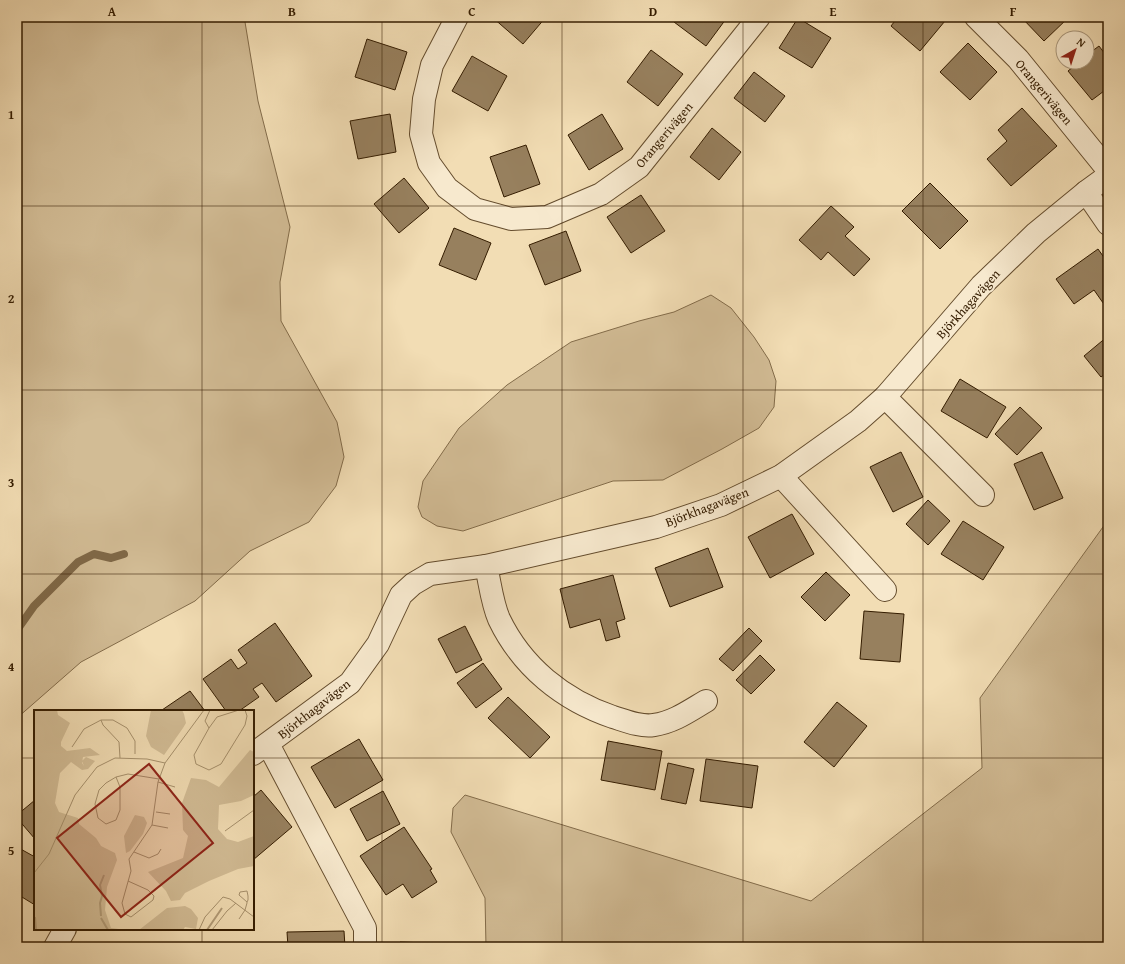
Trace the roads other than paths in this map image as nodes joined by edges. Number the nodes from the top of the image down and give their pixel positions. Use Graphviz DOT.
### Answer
graph roads {
  1 [pos="457,17"];
  2 [pos="759,17"];
  3 [pos="976,17"];
  4 [pos="1108,170"];
  5 [pos="1108,176"];
  6 [pos="1086,192"];
  7 [pos="1108,224"];
  8 [pos="885,397"];
  9 [pos="781,476"];
  10 [pos="984,495"];
  11 [pos="486,566"];
  12 [pos="885,590"];
  13 [pos="706,701"];
  14 [pos="261,749"];
  15 [pos="64,930"];
  16 [pos="55,947"];
  17 [pos="365,947"];
  1 -- 2 [label="street, Orangerivägen"];
  3 -- 4 [label="street, Orangerivägen"];
  5 -- 6 [label="street, Björkhagavägen"];
  6 -- 7 [label="street"];
  6 -- 8 [label="street, Björkhagavägen"];
  8 -- 9 [label="street, Björkhagavägen"];
  8 -- 10 [label="street"];
  9 -- 11 [label="street, Björkhagavägen"];
  9 -- 12 [label="street"];
  11 -- 13 [label="street"];
  11 -- 14 [label="street, Björkhagavägen"];
  14 -- 17 [label="street, Björkhagavägen"];
  15 -- 16 [label="street"];
}
